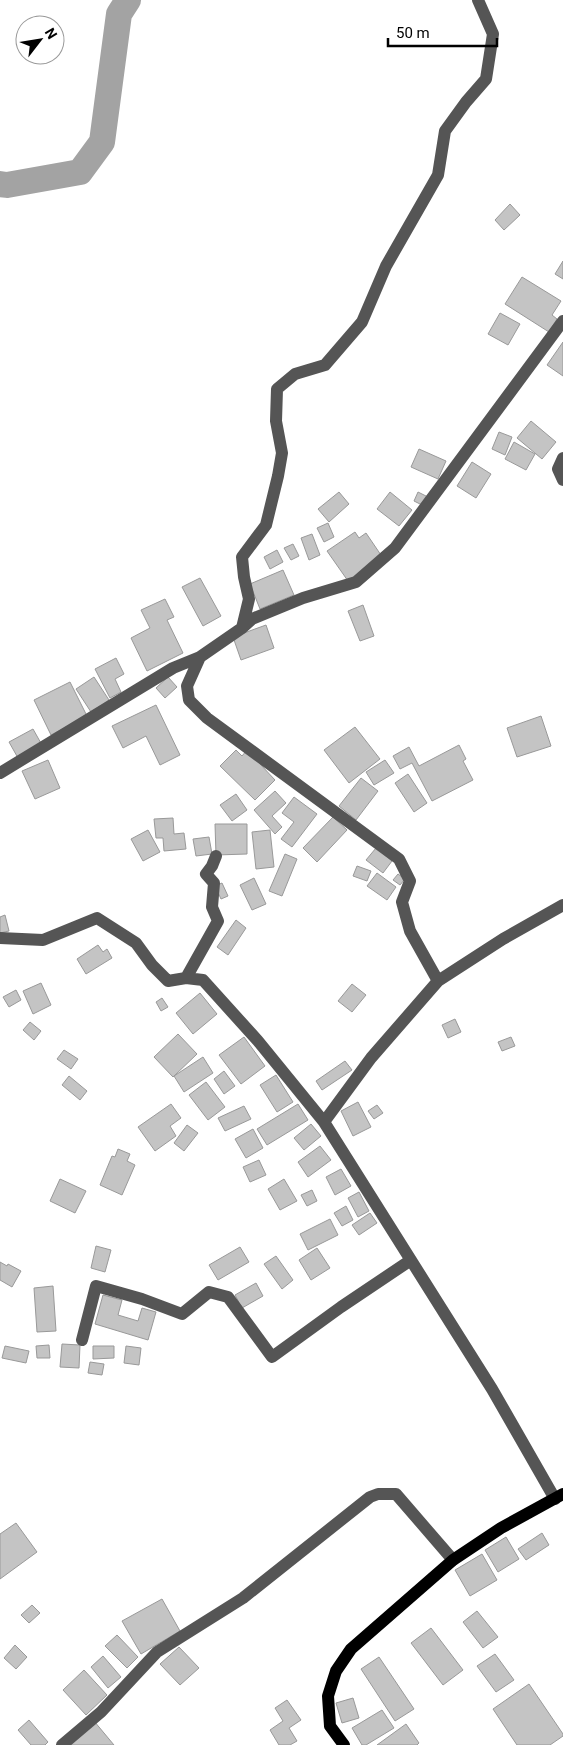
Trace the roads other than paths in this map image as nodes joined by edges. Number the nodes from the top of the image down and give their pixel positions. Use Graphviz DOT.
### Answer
graph roads {
  1 [pos="478,0"];
  2 [pos="563,321"];
  3 [pos="563,458"];
  4 [pos="563,480"];
  5 [pos="242,628"];
  6 [pos="200,657"];
  7 [pos="0,773"];
  8 [pos="216,856"];
  9 [pos="563,905"];
  10 [pos="0,938"];
  11 [pos="186,978"];
  12 [pos="438,980"];
  13 [pos="324,1122"];
  14 [pos="411,1260"];
  15 [pos="82,1340"];
  16 [pos="559,1496"];
  17 [pos="453,1560"];
  18 [pos="62,1745"];
  19 [pos="344,1745"];
  1 -- 5 [label="street"];
  2 -- 5 [label="street"];
  3 -- 4 [label="street"];
  5 -- 6 [label="street"];
  6 -- 7 [label="street"];
  6 -- 12 [label="street"];
  8 -- 11 [label="street"];
  9 -- 12 [label="street"];
  10 -- 11 [label="street"];
  11 -- 13 [label="street"];
  12 -- 13 [label="street"];
  13 -- 14 [label="street"];
  14 -- 15 [label="street"];
  14 -- 16 [label="street"];
  16 -- 17 [label="main road"];
  17 -- 18 [label="street"];
  17 -- 19 [label="main road"];
}
